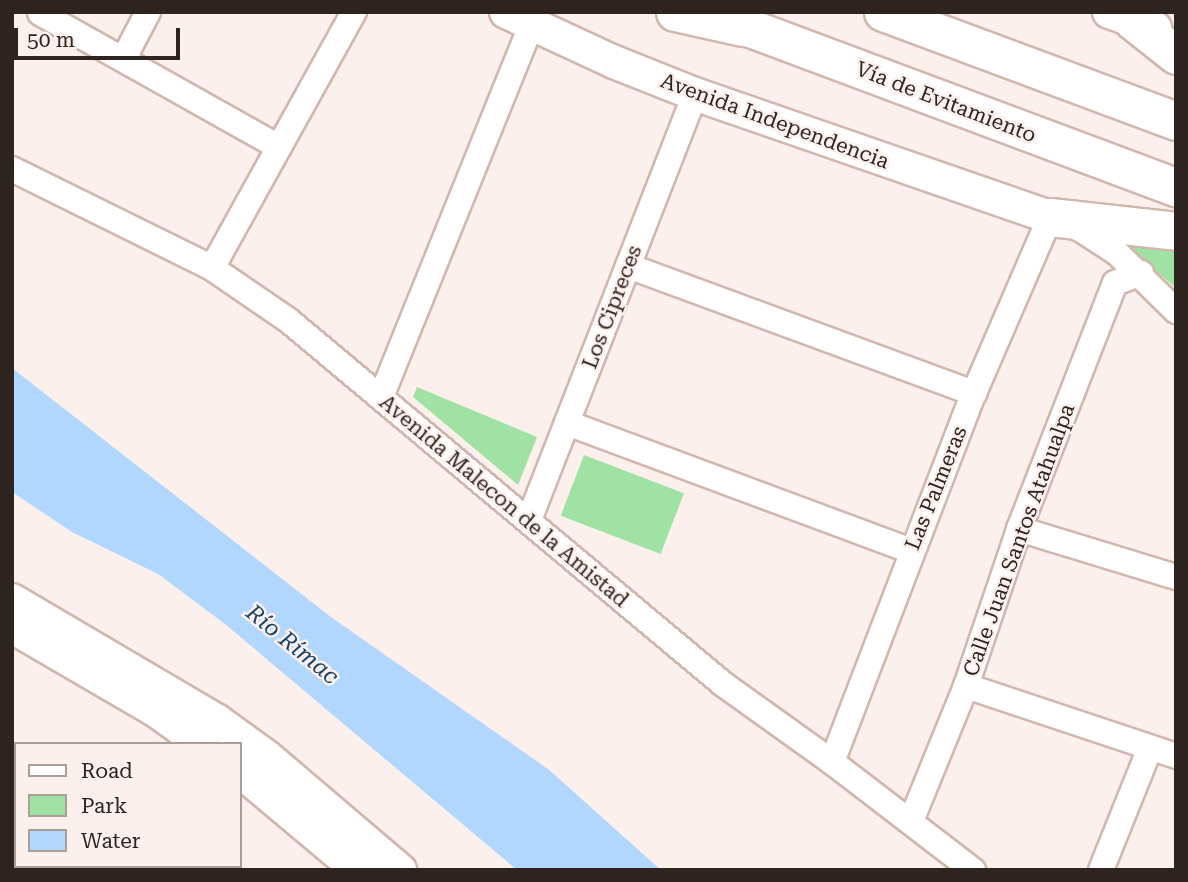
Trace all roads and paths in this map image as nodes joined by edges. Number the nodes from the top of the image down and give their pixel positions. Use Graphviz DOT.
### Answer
graph roads {
  1 [pos="148,12"];
  2 [pos="354,12"];
  3 [pos="675,12"];
  4 [pos="883,12"];
  5 [pos="40,13"];
  6 [pos="1121,16"];
  7 [pos="519,19"];
  8 [pos="734,20"];
  9 [pos="1176,35"];
  10 [pos="1176,55"];
  11 [pos="124,58"];
  12 [pos="695,94"];
  13 [pos="1176,121"];
  14 [pos="279,147"];
  15 [pos="12,169"];
  16 [pos="1176,187"];
  17 [pos="1049,218"];
  18 [pos="1176,231"];
  19 [pos="628,266"];
  20 [pos="212,268"];
  21 [pos="1140,273"];
  22 [pos="1176,311"];
  23 [pos="974,393"];
  24 [pos="382,397"];
  25 [pos="567,423"];
  26 [pos="529,520"];
  27 [pos="1018,529"];
  28 [pos="911,551"];
  29 [pos="1176,577"];
  30 [pos="15,619"];
  31 [pos="966,686"];
  32 [pos="199,742"];
  33 [pos="1150,748"];
  34 [pos="1176,756"];
  35 [pos="832,762"];
  36 [pos="242,773"];
  37 [pos="911,821"];
  38 [pos="358,870"];
  39 [pos="400,870"];
  40 [pos="973,870"];
  41 [pos="1101,870"];
  1 -- 11 [label="street"];
  2 -- 14 [label="street"];
  3 -- 8 [label="highway, Vía de Evitamiento"];
  4 -- 13 [label="highway"];
  5 -- 11 [label="street"];
  6 -- 9 [label="main road"];
  6 -- 10 [label="highway"];
  7 -- 12 [label="main road, Avenida Independencia"];
  7 -- 24 [label="street"];
  8 -- 16 [label="highway, Vía de Evitamiento"];
  11 -- 14 [label="street"];
  12 -- 17 [label="main road, Avenida Independencia"];
  12 -- 19 [label="street, Los Cipreces"];
  14 -- 20 [label="street"];
  15 -- 20 [label="street, Avenida Malecon de la Amistad"];
  17 -- 18 [label="highway"];
  17 -- 21 [label="street"];
  17 -- 23 [label="street, Las Palmeras"];
  19 -- 23 [label="street"];
  19 -- 25 [label="street, Los Cipreces"];
  20 -- 24 [label="street, Avenida Malecon de la Amistad"];
  21 -- 22 [label="street"];
  21 -- 27 [label="street, Calle Juan Santos Atahualpa"];
  23 -- 28 [label="street, Las Palmeras"];
  24 -- 26 [label="street, Avenida Malecon de la Amistad"];
  25 -- 26 [label="street, Los Cipreces"];
  25 -- 28 [label="street"];
  26 -- 35 [label="street, Avenida Malecon de la Amistad"];
  27 -- 29 [label="street"];
  27 -- 31 [label="street, Calle Juan Santos Atahualpa"];
  28 -- 35 [label="street, Las Palmeras"];
  30 -- 32 [label="main road"];
  30 -- 39 [label="main road"];
  31 -- 33 [label="street"];
  31 -- 37 [label="street, Calle Juan Santos Atahualpa"];
  33 -- 34 [label="street"];
  33 -- 41 [label="street"];
  35 -- 37 [label="street, Avenida Malecon de la Amistad"];
  36 -- 38 [label="main road"];
  37 -- 40 [label="street, Avenida Malecon de la Amistad"];
}
